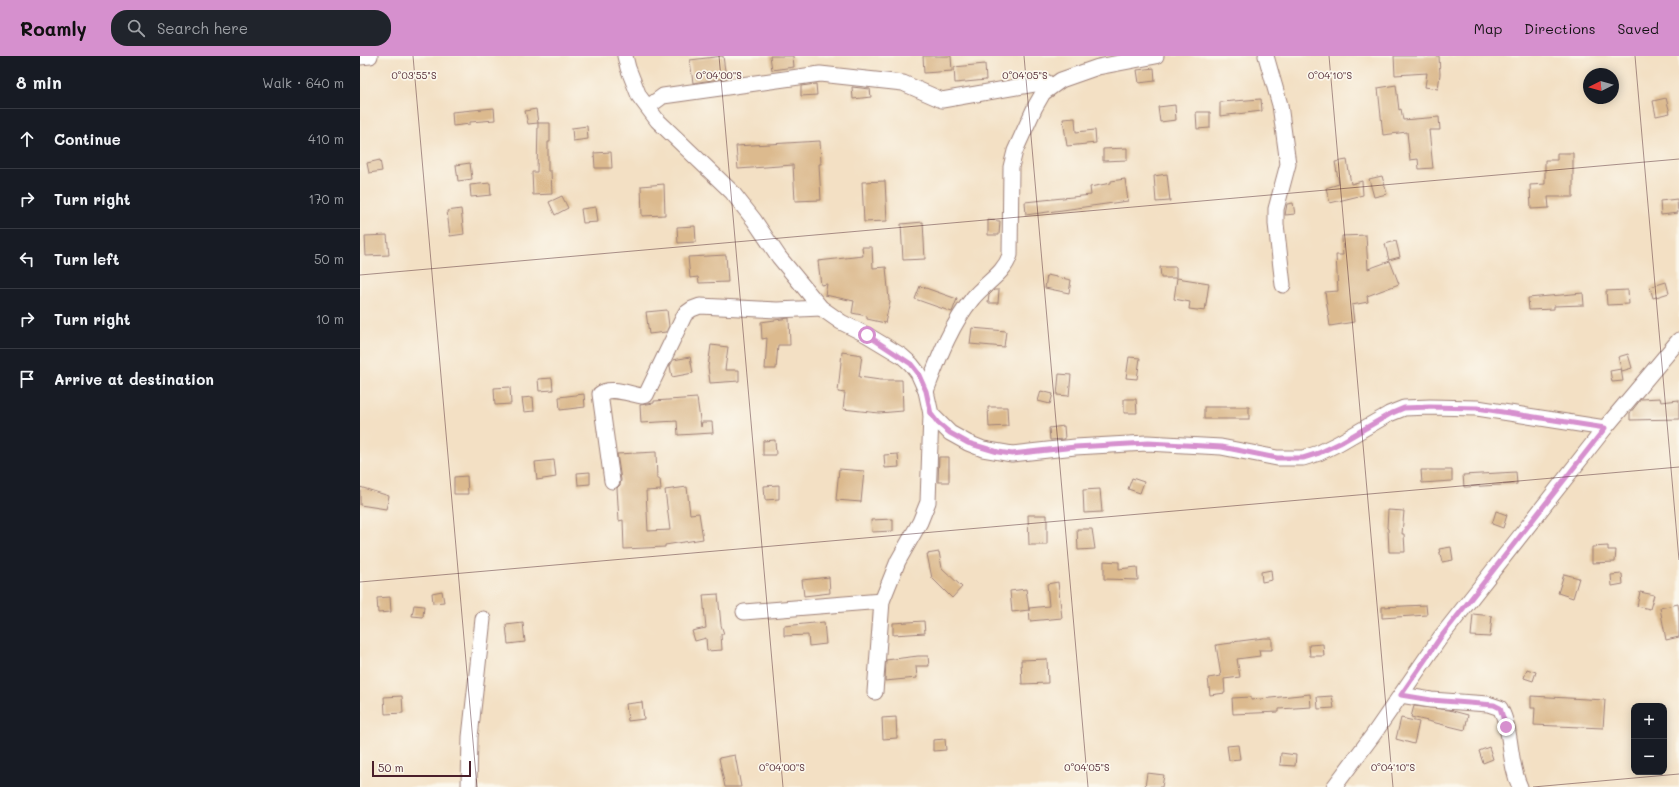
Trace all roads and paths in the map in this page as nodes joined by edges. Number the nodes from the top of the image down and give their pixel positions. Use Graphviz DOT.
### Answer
graph roads {
  1 [pos="370,56"];
  2 [pos="625,56"];
  3 [pos="1156,56"];
  4 [pos="1266,56"];
  5 [pos="360,57"];
  6 [pos="1051,86"];
  7 [pos="648,107"];
  8 [pos="1283,285"];
  9 [pos="821,308"];
  10 [pos="1679,340"];
  11 [pos="926,391"];
  12 [pos="931,414"];
  13 [pos="1605,428"];
  14 [pos="612,481"];
  15 [pos="882,601"];
  16 [pos="744,612"];
  17 [pos="483,619"];
  18 [pos="875,692"];
  19 [pos="1401,695"];
  20 [pos="469,787"];
  21 [pos="1334,787"];
  22 [pos="1520,787"];
  1 -- 5 [label="street"];
  2 -- 7 [label="street"];
  3 -- 6 [label="street"];
  4 -- 8 [label="street"];
  6 -- 7 [label="street"];
  6 -- 11 [label="street"];
  7 -- 9 [label="street"];
  9 -- 11 [label="street"];
  9 -- 14 [label="street"];
  10 -- 13 [label="street"];
  11 -- 12 [label="street"];
  12 -- 13 [label="street"];
  12 -- 15 [label="street"];
  13 -- 19 [label="street"];
  15 -- 16 [label="street"];
  15 -- 18 [label="street"];
  17 -- 20 [label="street"];
  19 -- 21 [label="street"];
  19 -- 22 [label="street"];
}
